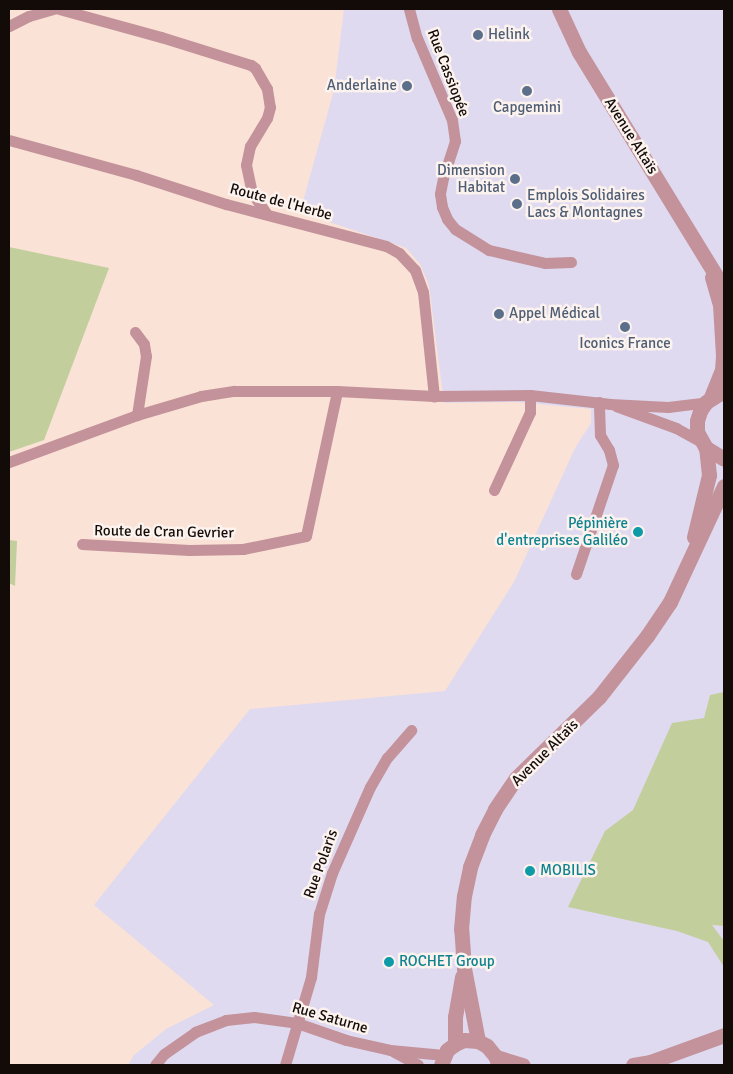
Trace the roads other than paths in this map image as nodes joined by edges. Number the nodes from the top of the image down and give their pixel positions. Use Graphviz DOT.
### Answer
graph roads {
  1 [pos="54,9"];
  2 [pos="59,9"];
  3 [pos="409,9"];
  4 [pos="558,9"];
  5 [pos="9,26"];
  6 [pos="9,140"];
  7 [pos="252,193"];
  8 [pos="226,204"];
  9 [pos="266,213"];
  10 [pos="571,262"];
  11 [pos="707,262"];
  12 [pos="724,289"];
  13 [pos="134,332"];
  14 [pos="337,391"];
  15 [pos="530,395"];
  16 [pos="434,396"];
  17 [pos="714,397"];
  18 [pos="604,403"];
  19 [pos="137,415"];
  20 [pos="703,445"];
  21 [pos="724,459"];
  22 [pos="9,462"];
  23 [pos="724,486"];
  24 [pos="494,490"];
  25 [pos="82,544"];
  26 [pos="689,562"];
  27 [pos="576,574"];
  28 [pos="411,730"];
  29 [pos="464,968"];
  30 [pos="297,1023"];
  31 [pos="724,1035"];
  32 [pos="478,1041"];
  33 [pos="390,1050"];
  34 [pos="447,1054"];
  35 [pos="497,1061"];
  36 [pos="651,1063"];
  37 [pos="155,1065"];
  38 [pos="285,1065"];
  39 [pos="418,1065"];
  40 [pos="523,1065"];
  41 [pos="633,1065"];
  1 -- 5 [label="street"];
  2 -- 7 [label="street"];
  3 -- 10 [label="street, Rue Cassiopée"];
  4 -- 11 [label="street, Avenue Altaïs"];
  6 -- 8 [label="street, Route de l'Herbe"];
  7 -- 8 [label="street"];
  7 -- 9 [label="street"];
  8 -- 9 [label="street, Route de l'Herbe"];
  9 -- 16 [label="street, Route de l'Herbe"];
  11 -- 12 [label="street, Avenue Altaïs"];
  11 -- 17 [label="street, Avenue Altaïs"];
  13 -- 19 [label="street"];
  14 -- 16 [label="street"];
  14 -- 19 [label="street"];
  14 -- 25 [label="street, Route de Cran Gevrier"];
  15 -- 16 [label="street"];
  15 -- 18 [label="street"];
  15 -- 24 [label="street"];
  17 -- 18 [label="street"];
  17 -- 20 [label="street, Avenue Altaïs"];
  18 -- 20 [label="street"];
  18 -- 27 [label="street"];
  19 -- 22 [label="street"];
  20 -- 21 [label="street"];
  20 -- 26 [label="street, Avenue Altaïs"];
  23 -- 26 [label="street, Avenue Altaïs"];
  26 -- 29 [label="street, Avenue Altaïs"];
  28 -- 30 [label="street, Rue Polaris"];
  29 -- 32 [label="street, Avenue Altaïs"];
  29 -- 34 [label="street, Avenue Altaïs"];
  30 -- 33 [label="street, Rue Saturne"];
  30 -- 37 [label="street, Rue Saturne"];
  30 -- 38 [label="street, Rue Polaris"];
  31 -- 36 [label="street"];
  32 -- 34 [label="street"];
  32 -- 35 [label="street"];
  33 -- 34 [label="street, Rue Saturne"];
  33 -- 39 [label="street, Rue Saturne"];
  35 -- 40 [label="street"];
  36 -- 41 [label="street"];
}
